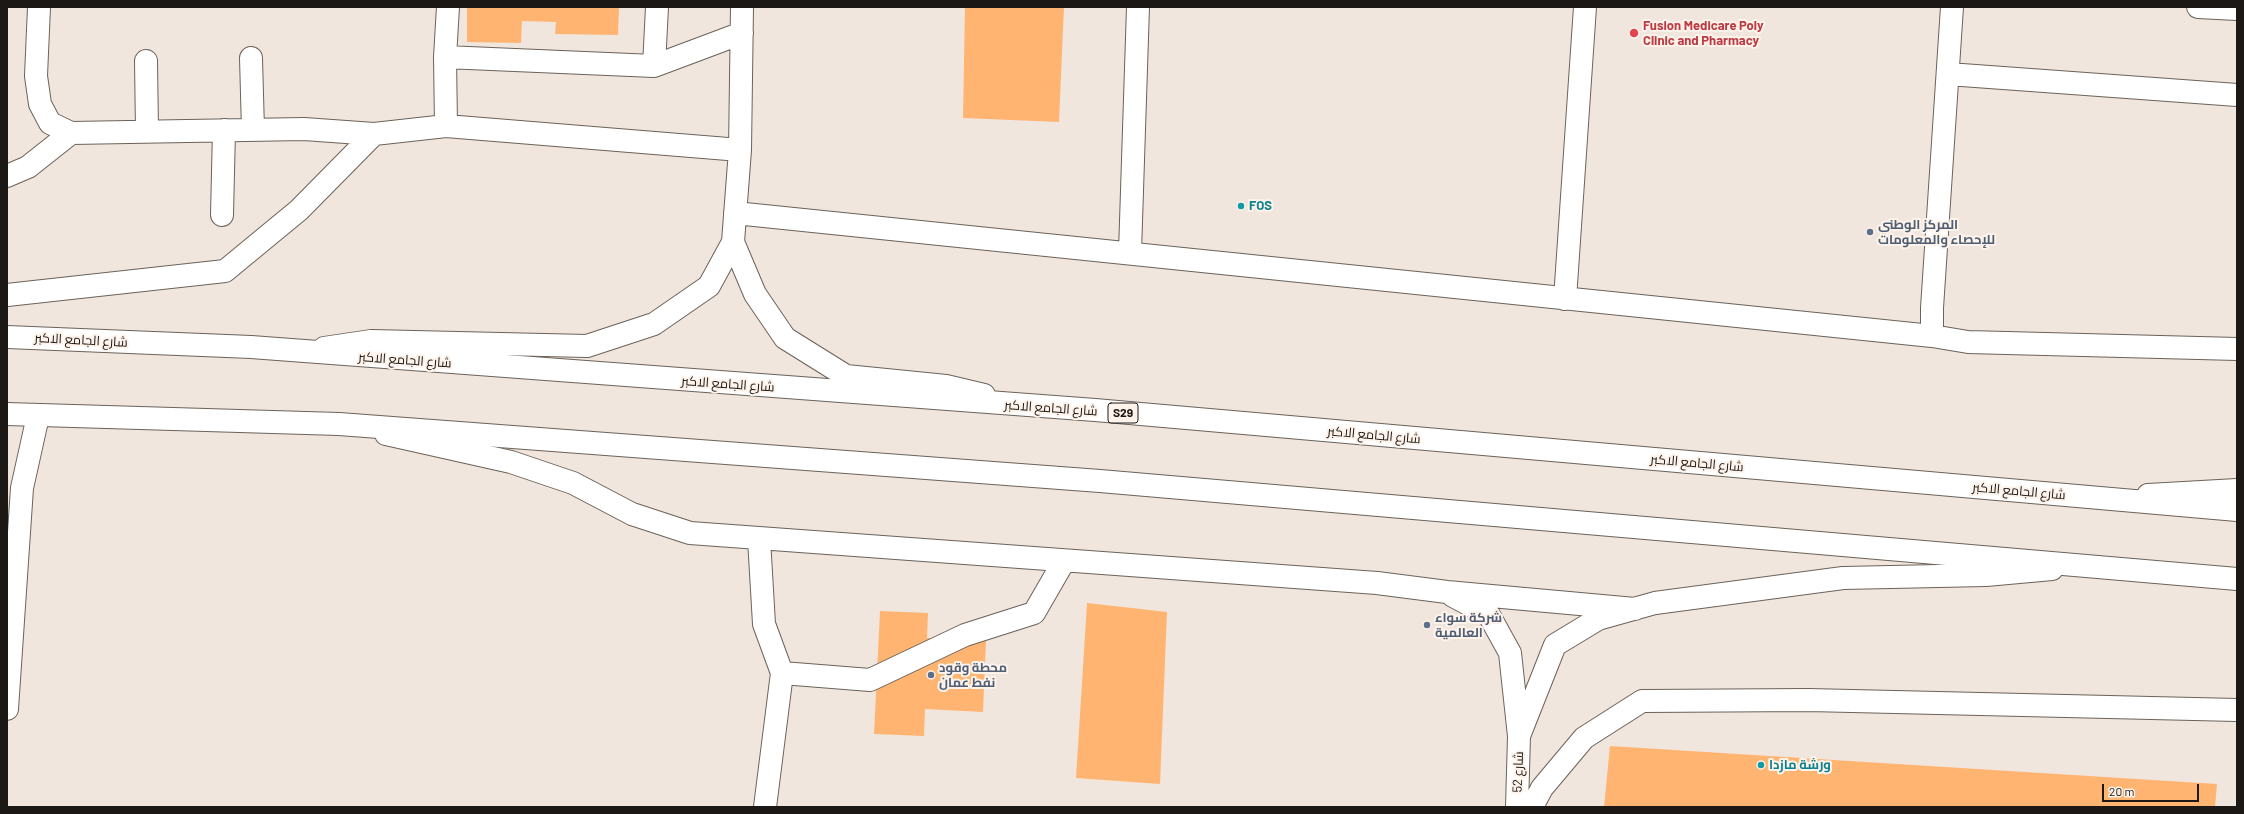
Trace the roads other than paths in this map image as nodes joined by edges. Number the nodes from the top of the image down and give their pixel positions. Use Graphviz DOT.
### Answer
graph roads {
  1 [pos="39,7"];
  2 [pos="448,7"];
  3 [pos="657,7"];
  4 [pos="742,7"];
  5 [pos="1138,7"];
  6 [pos="1585,7"];
  7 [pos="1952,7"];
  8 [pos="2198,7"];
  9 [pos="2237,8"];
  10 [pos="742,33"];
  11 [pos="445,57"];
  12 [pos="251,58"];
  13 [pos="146,62"];
  14 [pos="654,66"];
  15 [pos="1948,74"];
  16 [pos="2237,95"];
  17 [pos="446,126"];
  18 [pos="224,130"];
  19 [pos="253,130"];
  20 [pos="147,131"];
  21 [pos="72,133"];
  22 [pos="374,134"];
  23 [pos="740,150"];
  24 [pos="7,176"];
  25 [pos="735,213"];
  26 [pos="222,215"];
  27 [pos="733,242"];
  28 [pos="1130,252"];
  29 [pos="7,295"];
  30 [pos="1565,300"];
  31 [pos="1932,336"];
  32 [pos="7,337"];
  33 [pos="2237,349"];
  34 [pos="293,352"];
  35 [pos="1037,407"];
  36 [pos="7,414"];
  37 [pos="38,416"];
  38 [pos="339,424"];
  39 [pos="2237,490"];
  40 [pos="2099,498"];
  41 [pos="2237,510"];
  42 [pos="759,538"];
  43 [pos="1064,560"];
  44 [pos="2084,566"];
  45 [pos="2237,579"];
  46 [pos="1447,592"];
  47 [pos="1635,608"];
  48 [pos="782,673"];
  49 [pos="7,709"];
  50 [pos="2237,710"];
  51 [pos="1519,736"];
  52 [pos="765,807"];
  53 [pos="1517,807"];
  54 [pos="1532,807"];
  1 -- 21 [label="street"];
  2 -- 11 [label="street"];
  3 -- 14 [label="street"];
  4 -- 10 [label="street"];
  5 -- 28 [label="street"];
  6 -- 30 [label="street"];
  7 -- 15 [label="street"];
  8 -- 9 [label="street"];
  10 -- 14 [label="street"];
  10 -- 23 [label="street"];
  11 -- 14 [label="street"];
  11 -- 17 [label="street"];
  12 -- 19 [label="street"];
  13 -- 20 [label="street"];
  15 -- 16 [label="street"];
  15 -- 31 [label="street"];
  17 -- 22 [label="street"];
  17 -- 23 [label="street"];
  18 -- 19 [label="street"];
  18 -- 20 [label="street"];
  18 -- 26 [label="street"];
  19 -- 22 [label="street"];
  20 -- 21 [label="street"];
  21 -- 24 [label="street"];
  22 -- 29 [label="street"];
  23 -- 25 [label="street"];
  25 -- 27 [label="street"];
  25 -- 28 [label="street"];
  27 -- 34 [label="street"];
  27 -- 35 [label="street"];
  28 -- 30 [label="street"];
  30 -- 31 [label="street"];
  31 -- 33 [label="street"];
  32 -- 34 [label="street, شارع الجامع الاكبر / S29"];
  34 -- 35 [label="street, شارع الجامع الاكبر / S29"];
  35 -- 40 [label="street, شارع الجامع الاكبر / S29"];
  36 -- 37 [label="street"];
  37 -- 38 [label="street"];
  37 -- 49 [label="street"];
  38 -- 42 [label="street"];
  38 -- 44 [label="street"];
  39 -- 40 [label="street"];
  40 -- 41 [label="street, شارع الجامع الاكبر / S29"];
  42 -- 43 [label="street"];
  42 -- 48 [label="street"];
  43 -- 46 [label="street"];
  43 -- 48 [label="street"];
  44 -- 45 [label="street"];
  44 -- 47 [label="street"];
  46 -- 47 [label="street"];
  46 -- 51 [label="street"];
  47 -- 51 [label="street"];
  48 -- 52 [label="street"];
  50 -- 54 [label="street"];
  51 -- 53 [label="street, شارع 52"];
}
